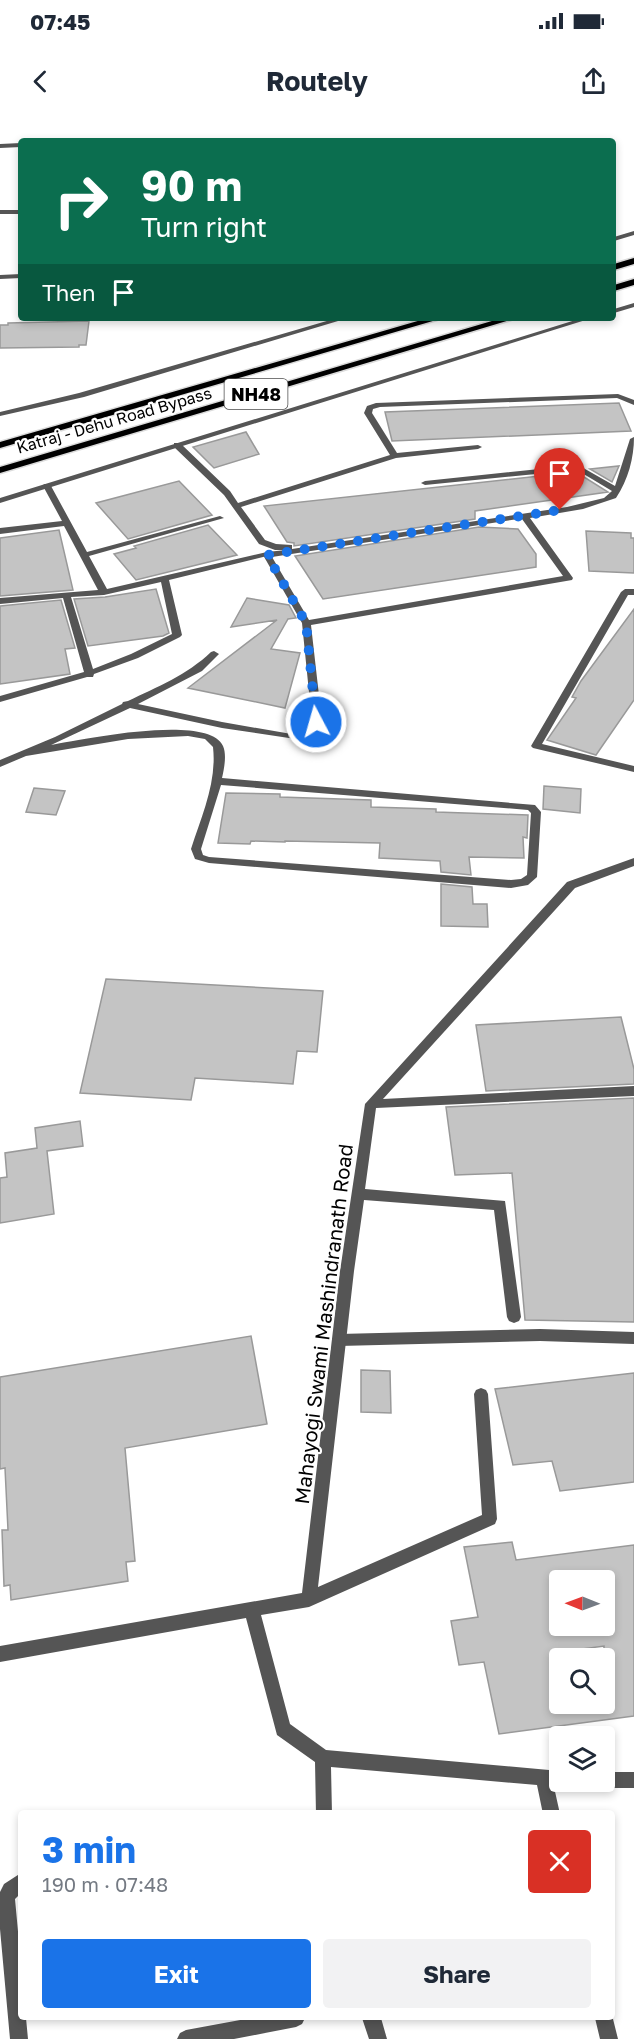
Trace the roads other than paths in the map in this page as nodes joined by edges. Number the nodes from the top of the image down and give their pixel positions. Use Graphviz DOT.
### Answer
graph roads {
  1 [pos="18,145"];
  2 [pos="0,146"];
  3 [pos="0,212"];
  4 [pos="18,212"];
  5 [pos="634,233"];
  6 [pos="616,238"];
  7 [pos="634,261"];
  8 [pos="616,266"];
  9 [pos="18,276"];
  10 [pos="0,277"];
  11 [pos="634,282"];
  12 [pos="616,287"];
  13 [pos="634,305"];
  14 [pos="616,310"];
  15 [pos="335,321"];
  16 [pos="428,321"];
  17 [pos="502,321"];
  18 [pos="580,321"];
  19 [pos="634,403"];
  20 [pos="0,414"];
  21 [pos="634,439"];
  22 [pos="0,445"];
  23 [pos="177,445"];
  24 [pos="477,447"];
  25 [pos="395,456"];
  26 [pos="0,470"];
  27 [pos="425,483"];
  28 [pos="47,486"];
  29 [pos="616,490"];
  30 [pos="0,501"];
  31 [pos="237,506"];
  32 [pos="524,516"];
  33 [pos="220,518"];
  34 [pos="67,523"];
  35 [pos="0,531"];
  36 [pos="85,555"];
  37 [pos="267,555"];
  38 [pos="164,578"];
  39 [pos="105,592"];
  40 [pos="634,592"];
  41 [pos="66,595"];
  42 [pos="0,601"];
  43 [pos="306,623"];
  44 [pos="214,654"];
  45 [pos="90,675"];
  46 [pos="0,699"];
  47 [pos="126,705"];
  48 [pos="23,754"];
  49 [pos="0,764"];
  50 [pos="634,769"];
  51 [pos="215,781"];
  52 [pos="634,862"];
  53 [pos="634,1091"];
  54 [pos="371,1104"];
  55 [pos="358,1194"];
  56 [pos="514,1317"];
  57 [pos="634,1338"];
  58 [pos="339,1340"];
  59 [pos="481,1394"];
  60 [pos="309,1599"];
  61 [pos="252,1609"];
  62 [pos="0,1654"];
  63 [pos="323,1758"];
  64 [pos="549,1779"];
  65 [pos="615,1780"];
  66 [pos="634,1780"];
  67 [pos="552,1792"];
  68 [pos="324,1810"];
  69 [pos="552,1810"];
  70 [pos="18,1884"];
  71 [pos="286,2020"];
  72 [pos="372,2020"];
  73 [pos="604,2020"];
  74 [pos="19,2039"];
  75 [pos="186,2039"];
  76 [pos="378,2039"];
  77 [pos="609,2039"];
  1 -- 2 [label="street"];
  3 -- 4 [label="street"];
  5 -- 6 [label="street"];
  7 -- 8 [label="highway"];
  9 -- 10 [label="street"];
  11 -- 12 [label="highway"];
  13 -- 14 [label="street"];
  15 -- 20 [label="street"];
  16 -- 22 [label="highway, Katraj - Dehu Road Bypass / NH48"];
  17 -- 26 [label="highway, Katraj - Dehu Road Bypass / NH48"];
  18 -- 23 [label="street"];
  19 -- 25 [label="street"];
  21 -- 29 [label="street"];
  23 -- 28 [label="street"];
  23 -- 31 [label="street"];
  24 -- 25 [label="street"];
  25 -- 31 [label="street"];
  27 -- 29 [label="street"];
  28 -- 30 [label="street"];
  28 -- 34 [label="street"];
  29 -- 32 [label="street"];
  31 -- 32 [label="street"];
  32 -- 37 [label="street"];
  32 -- 43 [label="street"];
  33 -- 36 [label="street"];
  34 -- 35 [label="street"];
  34 -- 36 [label="street"];
  36 -- 39 [label="street"];
  37 -- 38 [label="street"];
  37 -- 43 [label="street"];
  38 -- 39 [label="street"];
  38 -- 45 [label="street"];
  39 -- 41 [label="street"];
  40 -- 50 [label="street"];
  41 -- 42 [label="street"];
  41 -- 45 [label="street"];
  43 -- 47 [label="street"];
  44 -- 47 [label="street"];
  45 -- 46 [label="street"];
  47 -- 48 [label="street"];
  48 -- 49 [label="street"];
  48 -- 51 [label="street"];
  51 -- 51 [label="street"];
  52 -- 54 [label="street"];
  53 -- 54 [label="street"];
  54 -- 55 [label="street, Mahayogi Swami Mashindranath Road"];
  55 -- 56 [label="street"];
  55 -- 58 [label="street, Mahayogi Swami Mashindranath Road"];
  57 -- 58 [label="street"];
  58 -- 60 [label="street, Mahayogi Swami Mashindranath Road"];
  59 -- 60 [label="street"];
  60 -- 61 [label="street"];
  61 -- 62 [label="street"];
  61 -- 63 [label="street"];
  63 -- 64 [label="street"];
  63 -- 68 [label="street"];
  65 -- 66 [label="street"];
  67 -- 69 [label="street"];
  70 -- 74 [label="street"];
  71 -- 75 [label="street"];
  72 -- 76 [label="street"];
  73 -- 77 [label="street"];
}
